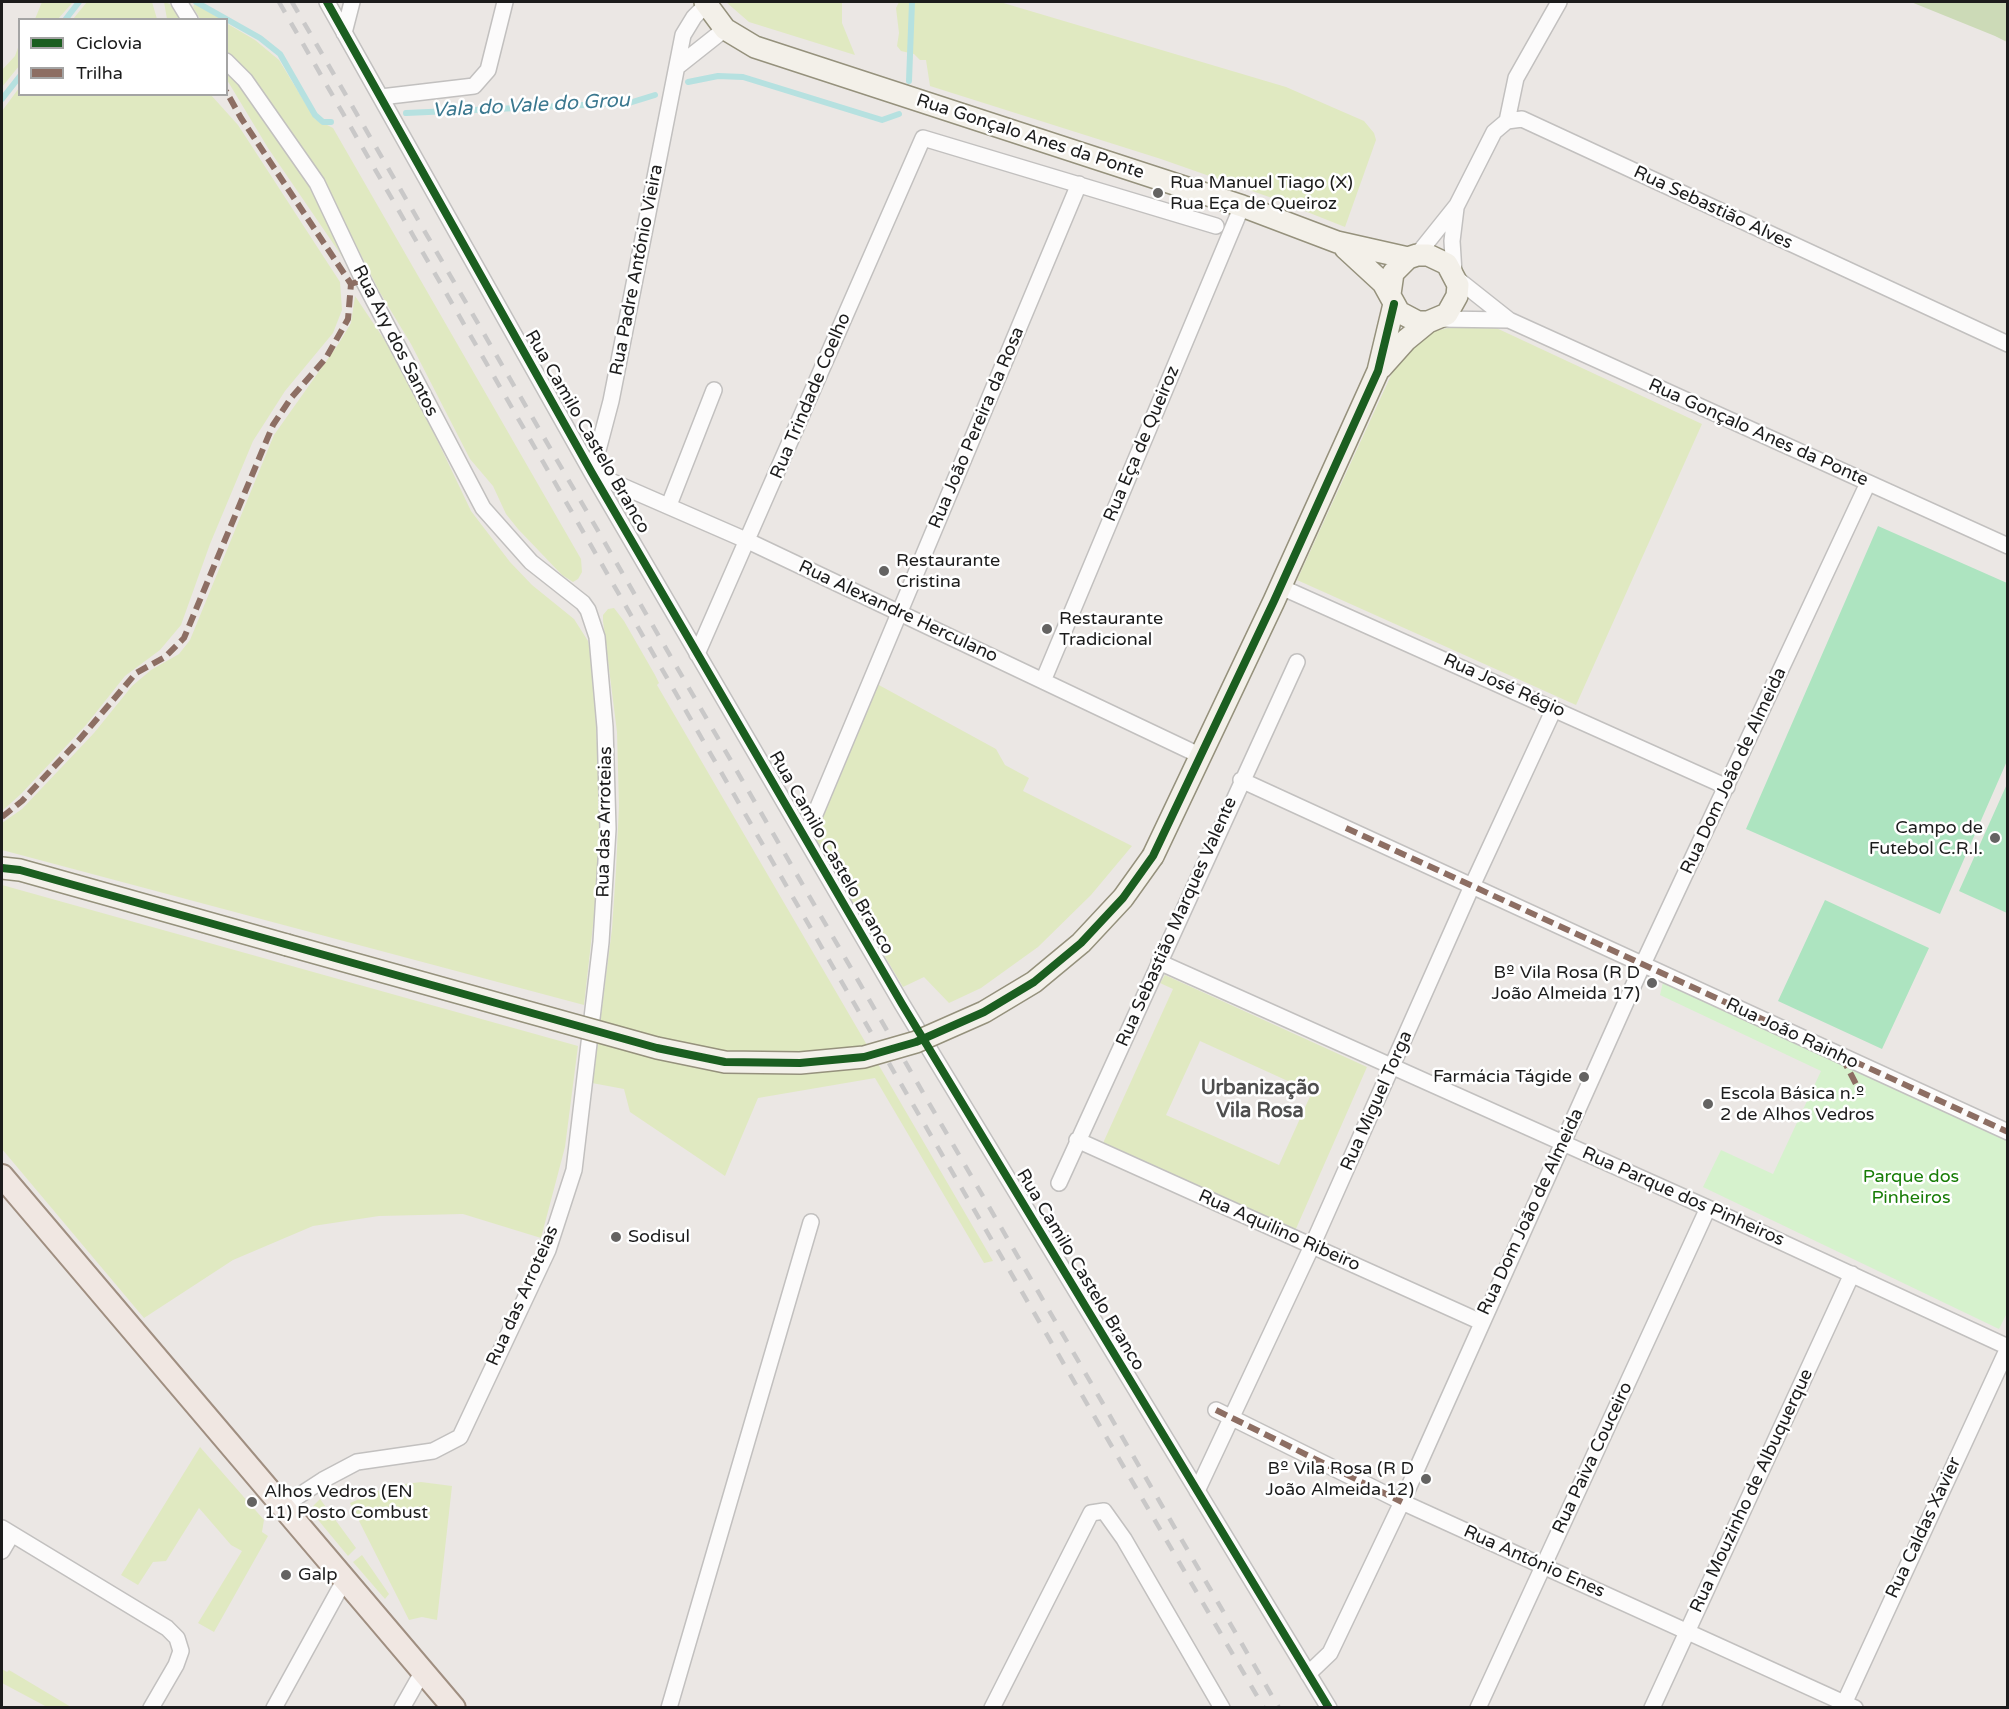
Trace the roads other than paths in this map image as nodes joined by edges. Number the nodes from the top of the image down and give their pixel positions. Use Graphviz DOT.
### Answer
graph roads {
  1 [pos="179,2"];
  2 [pos="327,2"];
  3 [pos="352,2"];
  4 [pos="505,2"];
  5 [pos="1559,2"];
  6 [pos="705,3"];
  7 [pos="189,18"];
  8 [pos="725,29"];
  9 [pos="344,33"];
  10 [pos="228,64"];
  11 [pos="677,67"];
  12 [pos="381,97"];
  13 [pos="1507,121"];
  14 [pos="1079,184"];
  15 [pos="1457,205"];
  16 [pos="1242,206"];
  17 [pos="1216,226"];
  18 [pos="1337,243"];
  19 [pos="1413,257"];
  20 [pos="1455,276"];
  21 [pos="1392,299"];
  22 [pos="1509,320"];
  23 [pos="1433,321"];
  24 [pos="2007,344"];
  25 [pos="1378,371"];
  26 [pos="714,390"];
  27 [pos="592,473"];
  28 [pos="1868,483"];
  29 [pos="669,505"];
  30 [pos="748,541"];
  31 [pos="2007,546"];
  32 [pos="1281,586"];
  33 [pos="583,603"];
  34 [pos="899,612"];
  35 [pos="697,654"];
  36 [pos="1297,662"];
  37 [pos="1043,681"];
  38 [pos="1554,709"];
  39 [pos="1201,756"];
  40 [pos="1241,780"];
  41 [pos="1727,787"];
  42 [pos="805,838"];
  43 [pos="2,868"];
  44 [pos="1472,886"];
  45 [pos="1159,962"];
  46 [pos="1643,964"];
  47 [pos="1392,1066"];
  48 [pos="2007,1132"];
  49 [pos="1077,1140"];
  50 [pos="1563,1142"];
  51 [pos="2,1176"];
  52 [pos="1059,1183"];
  53 [pos="1708,1208"];
  54 [pos="811,1222"];
  55 [pos="1312,1246"];
  56 [pos="1852,1275"];
  57 [pos="1481,1322"];
  58 [pos="2007,1348"];
  59 [pos="1216,1410"];
  60 [pos="1232,1420"];
  61 [pos="1197,1491"];
  62 [pos="1402,1503"];
  63 [pos="283,1506"];
  64 [pos="7,1531"];
  65 [pos="2,1551"];
  66 [pos="1543,1566"];
  67 [pos="345,1580"];
  68 [pos="1687,1631"];
  69 [pos="423,1671"];
  70 [pos="1308,1674"];
  71 [pos="1847,1706"];
  72 [pos="152,1707"];
  73 [pos="274,1707"];
  74 [pos="402,1707"];
  75 [pos="454,1707"];
  76 [pos="669,1707"];
  77 [pos="992,1707"];
  78 [pos="1222,1707"];
  79 [pos="1329,1707"];
  80 [pos="1478,1707"];
  81 [pos="1652,1707"];
  1 -- 7 [label="street"];
  2 -- 9 [label="street, Rua Camilo Castelo Branco"];
  3 -- 9 [label="street"];
  4 -- 12 [label="street"];
  5 -- 13 [label="street"];
  6 -- 8 [label="street, Rua Padre António Vieira"];
  6 -- 11 [label="street, Rua Padre António Vieira"];
  8 -- 11 [label="street"];
  8 -- 16 [label="street, Rua Gonçalo Anes da Ponte"];
  9 -- 12 [label="street, Rua Camilo Castelo Branco"];
  10 -- 33 [label="street, Rua Ary dos Santos"];
  11 -- 27 [label="street, Rua Padre António Vieira"];
  12 -- 27 [label="street, Rua Camilo Castelo Branco"];
  13 -- 15 [label="street"];
  13 -- 24 [label="street, Rua Sebastião Alves"];
  14 -- 17 [label="street"];
  14 -- 30 [label="street, Rua Trindade Coelho"];
  14 -- 34 [label="street, Rua João Pereira da Rosa"];
  15 -- 19 [label="street"];
  15 -- 20 [label="street"];
  16 -- 18 [label="street, Rua Gonçalo Anes da Ponte"];
  16 -- 37 [label="street, Rua Eça de Queiroz"];
  18 -- 19 [label="street"];
  18 -- 21 [label="street"];
  19 -- 20 [label="street"];
  19 -- 21 [label="street"];
  20 -- 22 [label="street"];
  20 -- 23 [label="street"];
  21 -- 23 [label="street"];
  21 -- 25 [label="street"];
  22 -- 23 [label="street"];
  22 -- 28 [label="street, Rua Gonçalo Anes da Ponte"];
  23 -- 25 [label="street"];
  25 -- 32 [label="street"];
  26 -- 29 [label="street"];
  27 -- 29 [label="street, Rua Alexandre Herculano"];
  27 -- 35 [label="street, Rua Camilo Castelo Branco"];
  28 -- 31 [label="street, Rua Gonçalo Anes da Ponte"];
  28 -- 41 [label="street, Rua Dom João de Almeida"];
  29 -- 30 [label="street, Rua Alexandre Herculano"];
  30 -- 34 [label="street, Rua Alexandre Herculano"];
  30 -- 35 [label="street, Rua Trindade Coelho"];
  32 -- 38 [label="street, Rua José Régio"];
  32 -- 39 [label="street"];
  33 -- 63 [label="street, Rua das Arroteias"];
  34 -- 37 [label="street, Rua Alexandre Herculano"];
  34 -- 42 [label="street, Rua João Pereira da Rosa"];
  35 -- 42 [label="street, Rua Camilo Castelo Branco"];
  36 -- 40 [label="street, Rua Sebastião Marques Valente"];
  37 -- 39 [label="street, Rua Alexandre Herculano"];
  38 -- 41 [label="street, Rua José Régio"];
  38 -- 44 [label="street, Rua Miguel Torga"];
  39 -- 43 [label="street, bridge"];
  40 -- 44 [label="street, Rua João Rainho"];
  40 -- 45 [label="street, Rua Sebastião Marques Valente"];
  41 -- 46 [label="street, Rua Dom João de Almeida"];
  42 -- 61 [label="street, Rua Camilo Castelo Branco"];
  44 -- 46 [label="street, Rua João Rainho"];
  44 -- 47 [label="street, Rua Miguel Torga"];
  45 -- 47 [label="street, Rua Parque dos Pinheiros"];
  45 -- 49 [label="street, Rua Sebastião Marques Valente"];
  46 -- 48 [label="street, Rua João Rainho"];
  46 -- 50 [label="street, Rua Dom João de Almeida"];
  47 -- 50 [label="street, Rua Parque dos Pinheiros"];
  47 -- 55 [label="street, Rua Miguel Torga"];
  49 -- 52 [label="street, Rua Sebastião Marques Valente"];
  49 -- 55 [label="street, Rua Aquilino Ribeiro"];
  50 -- 53 [label="street, Rua Parque dos Pinheiros"];
  50 -- 57 [label="street, Rua Dom João de Almeida"];
  51 -- 63 [label="main road"];
  53 -- 56 [label="street, Rua Parque dos Pinheiros"];
  53 -- 66 [label="street, Rua Paiva Couceiro"];
  54 -- 76 [label="street"];
  55 -- 57 [label="street, Rua Aquilino Ribeiro"];
  55 -- 60 [label="street, Rua Miguel Torga"];
  56 -- 58 [label="street, Rua Parque dos Pinheiros"];
  56 -- 68 [label="street, Rua Mouzinho de Albuquerque"];
  57 -- 62 [label="street, Rua Dom João de Almeida"];
  58 -- 71 [label="street, Rua Caldas Xavier"];
  59 -- 60 [label="street, Rua António Enes"];
  60 -- 61 [label="street, Rua Miguel Torga"];
  60 -- 62 [label="street, Rua António Enes"];
  61 -- 70 [label="street, Rua Camilo Castelo Branco"];
  62 -- 66 [label="street, Rua António Enes"];
  62 -- 70 [label="street, Rua Dom João de Almeida"];
  63 -- 67 [label="main road"];
  64 -- 65 [label="street"];
  64 -- 72 [label="street"];
  66 -- 68 [label="street, Rua António Enes"];
  66 -- 80 [label="street, Rua Paiva Couceiro"];
  67 -- 69 [label="main road"];
  67 -- 73 [label="street"];
  68 -- 71 [label="street, Rua António Enes"];
  68 -- 81 [label="street, Rua Mouzinho de Albuquerque"];
  69 -- 74 [label="street"];
  69 -- 75 [label="main road"];
  70 -- 79 [label="street, Rua Camilo Castelo Branco"];
  77 -- 78 [label="street"];
}
